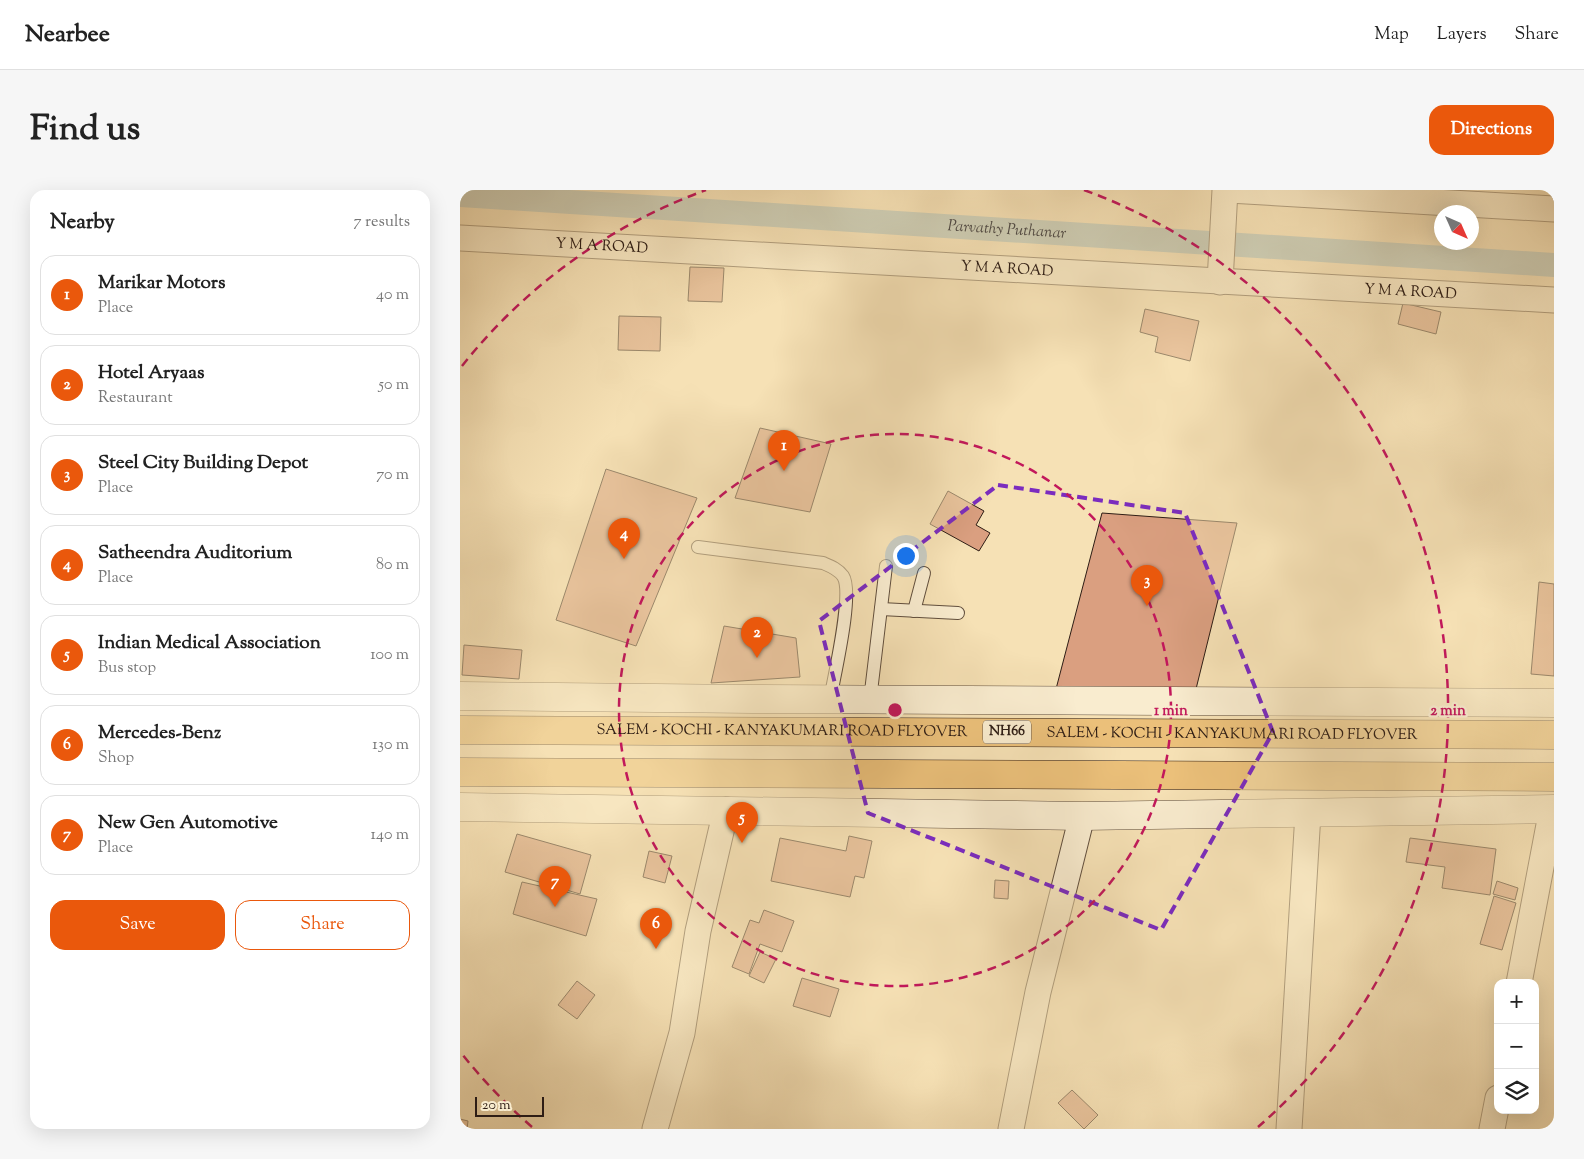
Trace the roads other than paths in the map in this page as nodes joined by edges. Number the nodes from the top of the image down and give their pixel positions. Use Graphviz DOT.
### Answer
graph roads {
  1 [pos="1284,192"];
  2 [pos="1226,195"];
  3 [pos="1554,209"];
  4 [pos="460,238"];
  5 [pos="1220,274"];
  6 [pos="1554,300"];
  7 [pos="698,547"];
  8 [pos="886,566"];
  9 [pos="924,573"];
  10 [pos="880,609"];
  11 [pos="914,611"];
  12 [pos="958,613"];
  13 [pos="460,696"];
  14 [pos="830,700"];
  15 [pos="870,700"];
  16 [pos="1554,703"];
  17 [pos="460,730"];
  18 [pos="1554,735"];
  19 [pos="460,772"];
  20 [pos="1554,777"];
  21 [pos="460,806"];
  22 [pos="1553,809"];
  23 [pos="726,810"];
  24 [pos="1308,813"];
  25 [pos="1082,816"];
  26 [pos="1520,979"];
  27 [pos="1495,1114"];
  28 [pos="1018,1128"];
  29 [pos="655,1129"];
  30 [pos="1289,1129"];
  31 [pos="1492,1129"];
  1 -- 2 [label="street"];
  1 -- 3 [label="street"];
  2 -- 5 [label="street"];
  4 -- 5 [label="street, Y M A ROAD"];
  5 -- 6 [label="street, Y M A ROAD"];
  7 -- 14 [label="lane"];
  8 -- 10 [label="lane"];
  9 -- 11 [label="lane"];
  10 -- 11 [label="lane"];
  10 -- 15 [label="lane"];
  11 -- 12 [label="lane"];
  13 -- 14 [label="street"];
  14 -- 15 [label="street"];
  15 -- 16 [label="street"];
  17 -- 18 [label="highway, SALEM - KOCHI - KANYAKUMARI ROAD FLYOVER / NH66"];
  19 -- 20 [label="highway"];
  21 -- 23 [label="street"];
  22 -- 24 [label="street"];
  22 -- 26 [label="street"];
  23 -- 25 [label="street"];
  23 -- 29 [label="street"];
  24 -- 25 [label="street"];
  24 -- 30 [label="street"];
  25 -- 28 [label="street"];
  27 -- 31 [label="street"];
}
